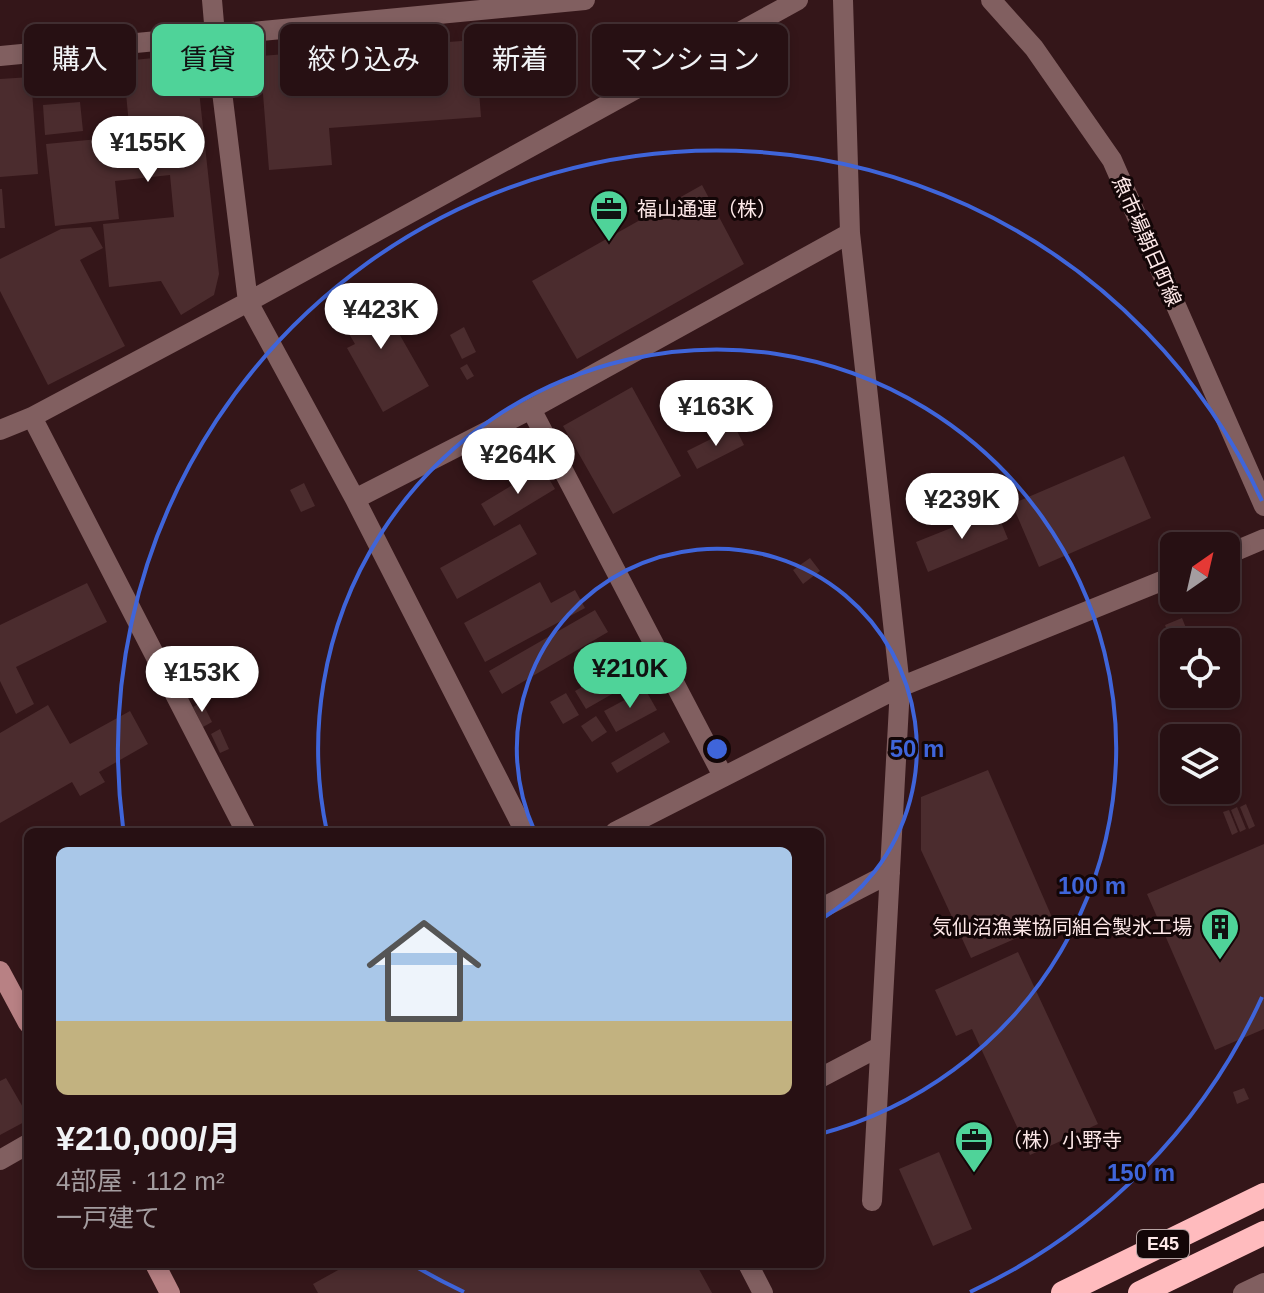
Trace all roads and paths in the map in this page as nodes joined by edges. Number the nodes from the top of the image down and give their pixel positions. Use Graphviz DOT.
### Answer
graph roads {
  1 [pos="212,0"];
  2 [pos="585,0"];
  3 [pos="798,0"];
  4 [pos="843,0"];
  5 [pos="991,0"];
  6 [pos="214,24"];
  7 [pos="264,30"];
  8 [pos="152,41"];
  9 [pos="0,56"];
  10 [pos="223,96"];
  11 [pos="850,233"];
  12 [pos="248,302"];
  13 [pos="531,409"];
  14 [pos="32,417"];
  15 [pos="0,430"];
  16 [pos="355,499"];
  17 [pos="1264,506"];
  18 [pos="1264,539"];
  19 [pos="1240,549"];
  20 [pos="1160,582"];
  21 [pos="900,687"];
  22 [pos="723,776"];
  23 [pos="244,828"];
  24 [pos="523,828"];
  25 [pos="623,828"];
  26 [pos="890,873"];
  27 [pos="824,907"];
  28 [pos="0,971"];
  29 [pos="24,1016"];
  30 [pos="879,1047"];
  31 [pos="824,1076"];
  32 [pos="24,1146"];
  33 [pos="0,1160"];
  34 [pos="1264,1195"];
  35 [pos="872,1201"];
  36 [pos="1264,1233"];
  37 [pos="157,1268"];
  38 [pos="750,1268"];
  39 [pos="1264,1283"];
  40 [pos="170,1293"];
  41 [pos="763,1293"];
  42 [pos="1063,1293"];
  43 [pos="1140,1293"];
  44 [pos="1243,1293"];
  1 -- 6 [label="street"];
  2 -- 7 [label="street"];
  3 -- 12 [label="street"];
  4 -- 11 [label="street"];
  5 -- 17 [label="street, 魚市場朝日町線"];
  8 -- 9 [label="street"];
  10 -- 12 [label="street"];
  11 -- 13 [label="street"];
  11 -- 21 [label="street"];
  12 -- 14 [label="street"];
  12 -- 16 [label="street"];
  13 -- 16 [label="street"];
  13 -- 22 [label="street"];
  14 -- 15 [label="street"];
  14 -- 23 [label="street"];
  16 -- 24 [label="street"];
  18 -- 19 [label="street"];
  20 -- 21 [label="street"];
  21 -- 22 [label="street"];
  21 -- 26 [label="street"];
  22 -- 25 [label="street"];
  26 -- 27 [label="street"];
  26 -- 30 [label="street"];
  28 -- 29 [label="street"];
  30 -- 31 [label="street"];
  30 -- 35 [label="street"];
  32 -- 33 [label="street"];
  34 -- 42 [label="highway, E45"];
  36 -- 43 [label="highway, E45"];
  37 -- 40 [label="street"];
  38 -- 41 [label="street"];
  39 -- 44 [label="street"];
}
